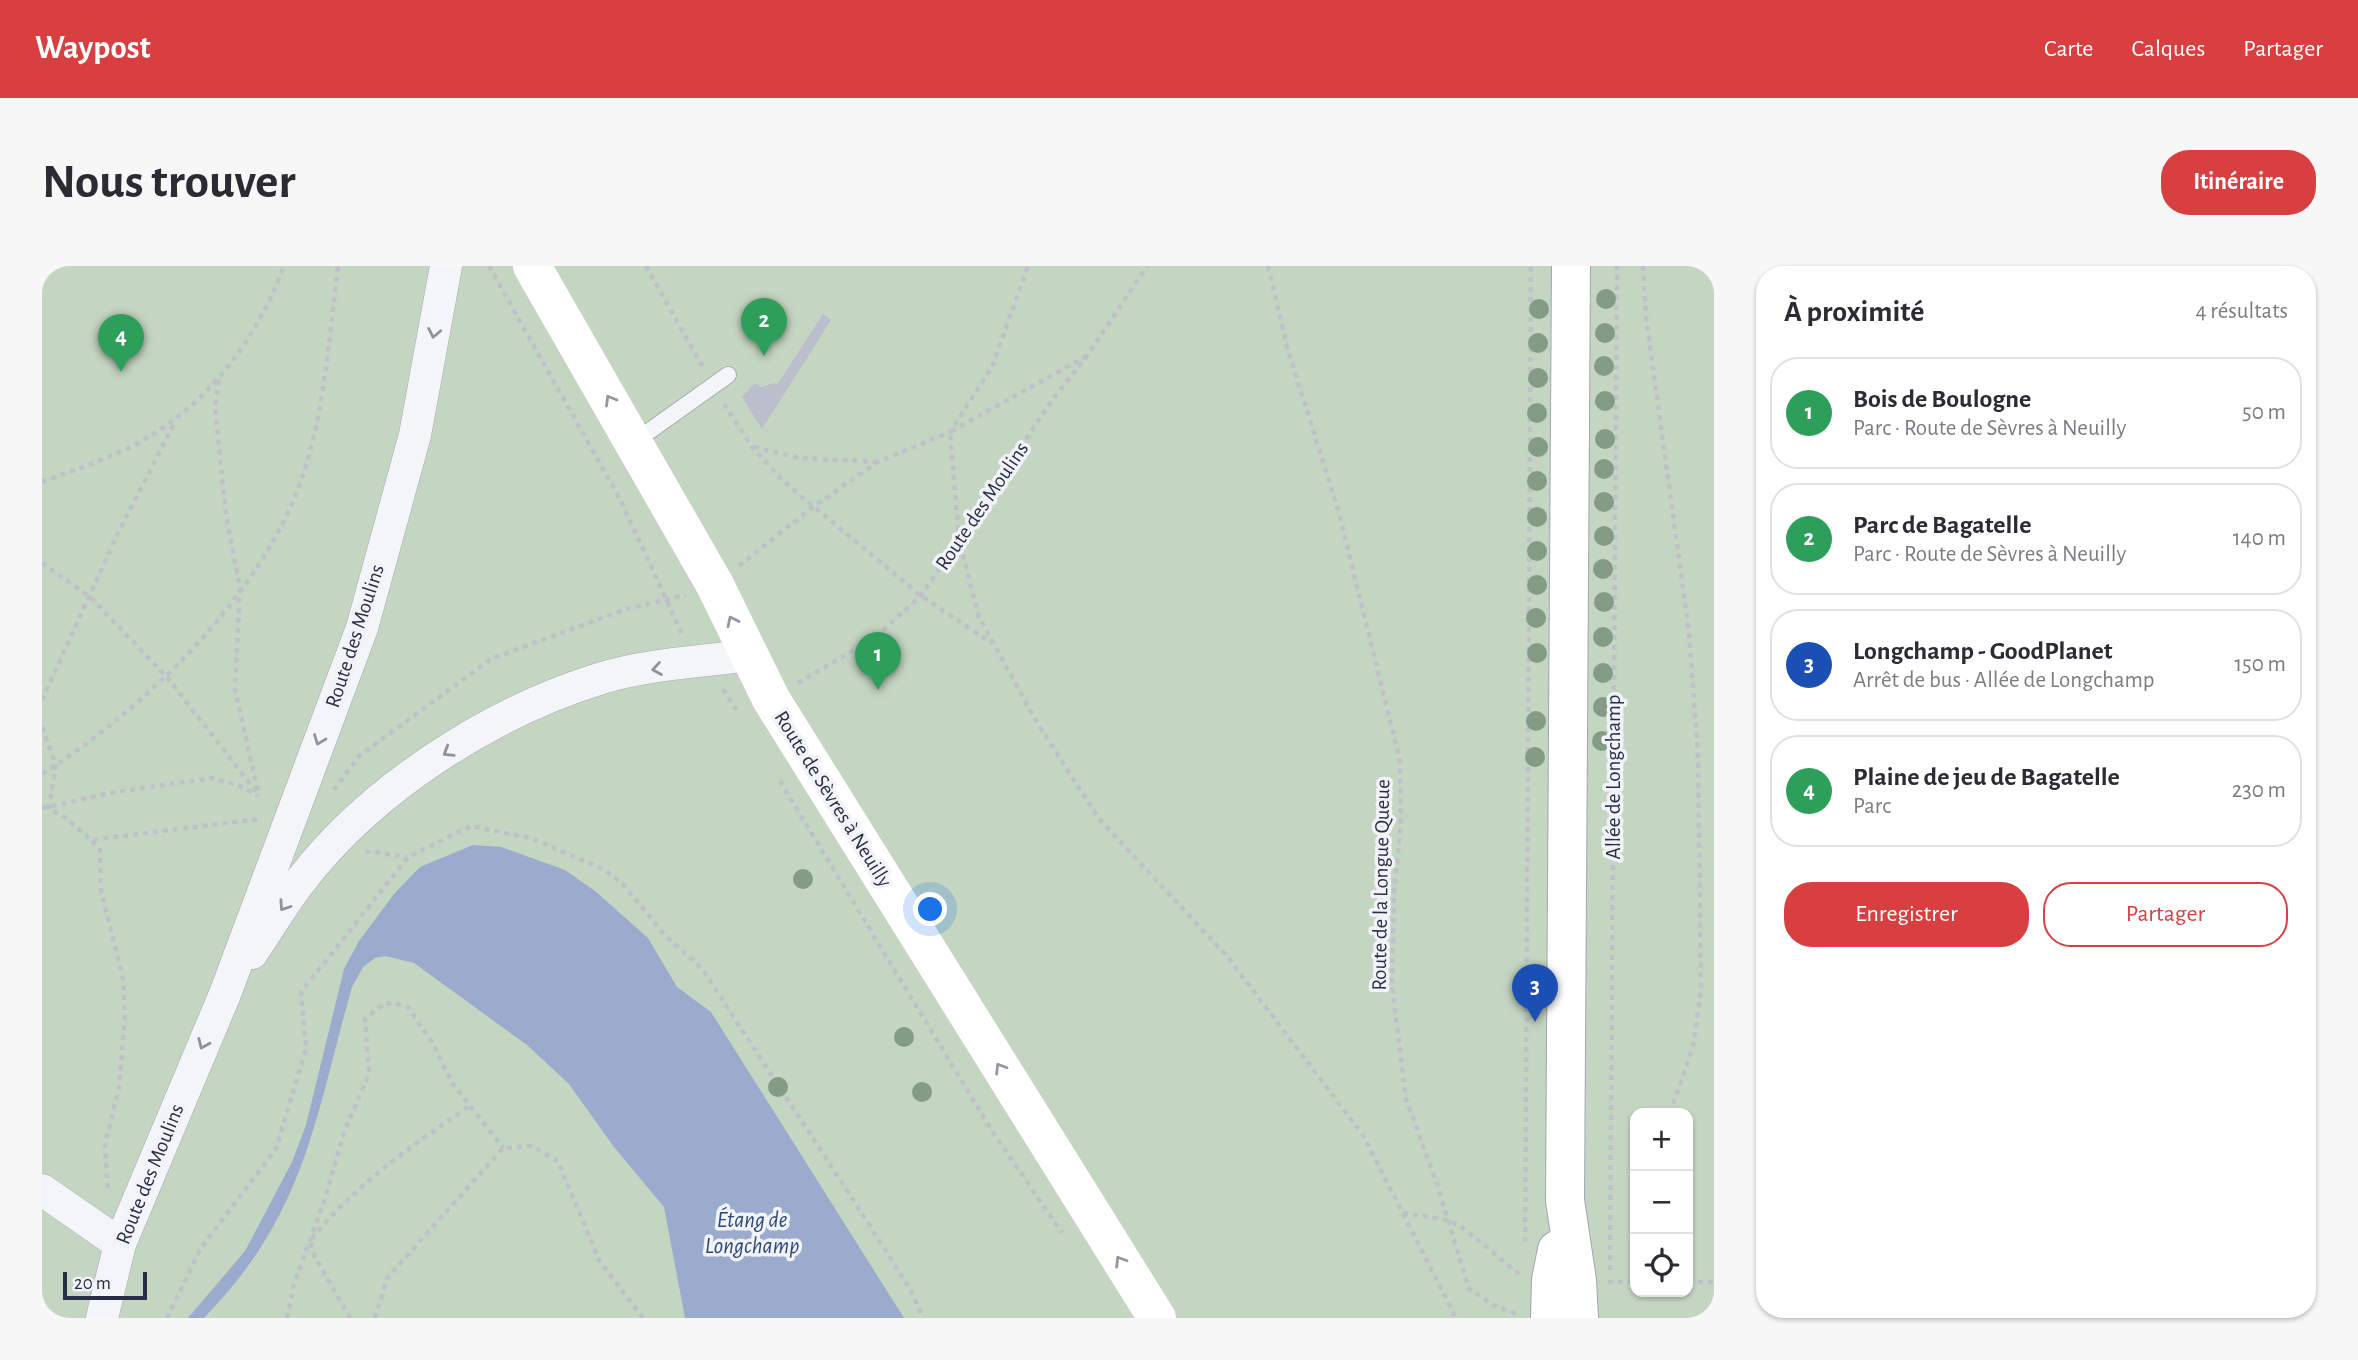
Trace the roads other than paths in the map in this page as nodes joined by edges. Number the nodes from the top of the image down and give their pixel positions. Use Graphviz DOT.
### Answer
graph roads {
  1 [pos="446,266"];
  2 [pos="532,266"];
  3 [pos="1571,266"];
  4 [pos="728,375"];
  5 [pos="634,442"];
  6 [pos="749,655"];
  7 [pos="225,994"];
  8 [pos="42,1190"];
  9 [pos="1565,1200"];
  10 [pos="120,1244"];
  11 [pos="1534,1316"];
  12 [pos="102,1318"];
  13 [pos="1157,1318"];
  14 [pos="1578,1318"];
  1 -- 7 [label="street, Route des Moulins, one-way"];
  5 -- 2 [label="street, Route de Sèvres à Neuilly, one-way"];
  3 -- 9 [label="street"];
  4 -- 5 [label="lane"];
  6 -- 5 [label="street, Route de Sèvres à Neuilly, one-way"];
  6 -- 7 [label="street, Route des Moulins, one-way"];
  13 -- 6 [label="street, Route de Sèvres à Neuilly, one-way"];
  7 -- 10 [label="street, Route des Moulins, one-way"];
  8 -- 10 [label="street"];
  9 -- 11 [label="street"];
  9 -- 14 [label="street"];
  10 -- 12 [label="street, Route des Moulins"];
}
